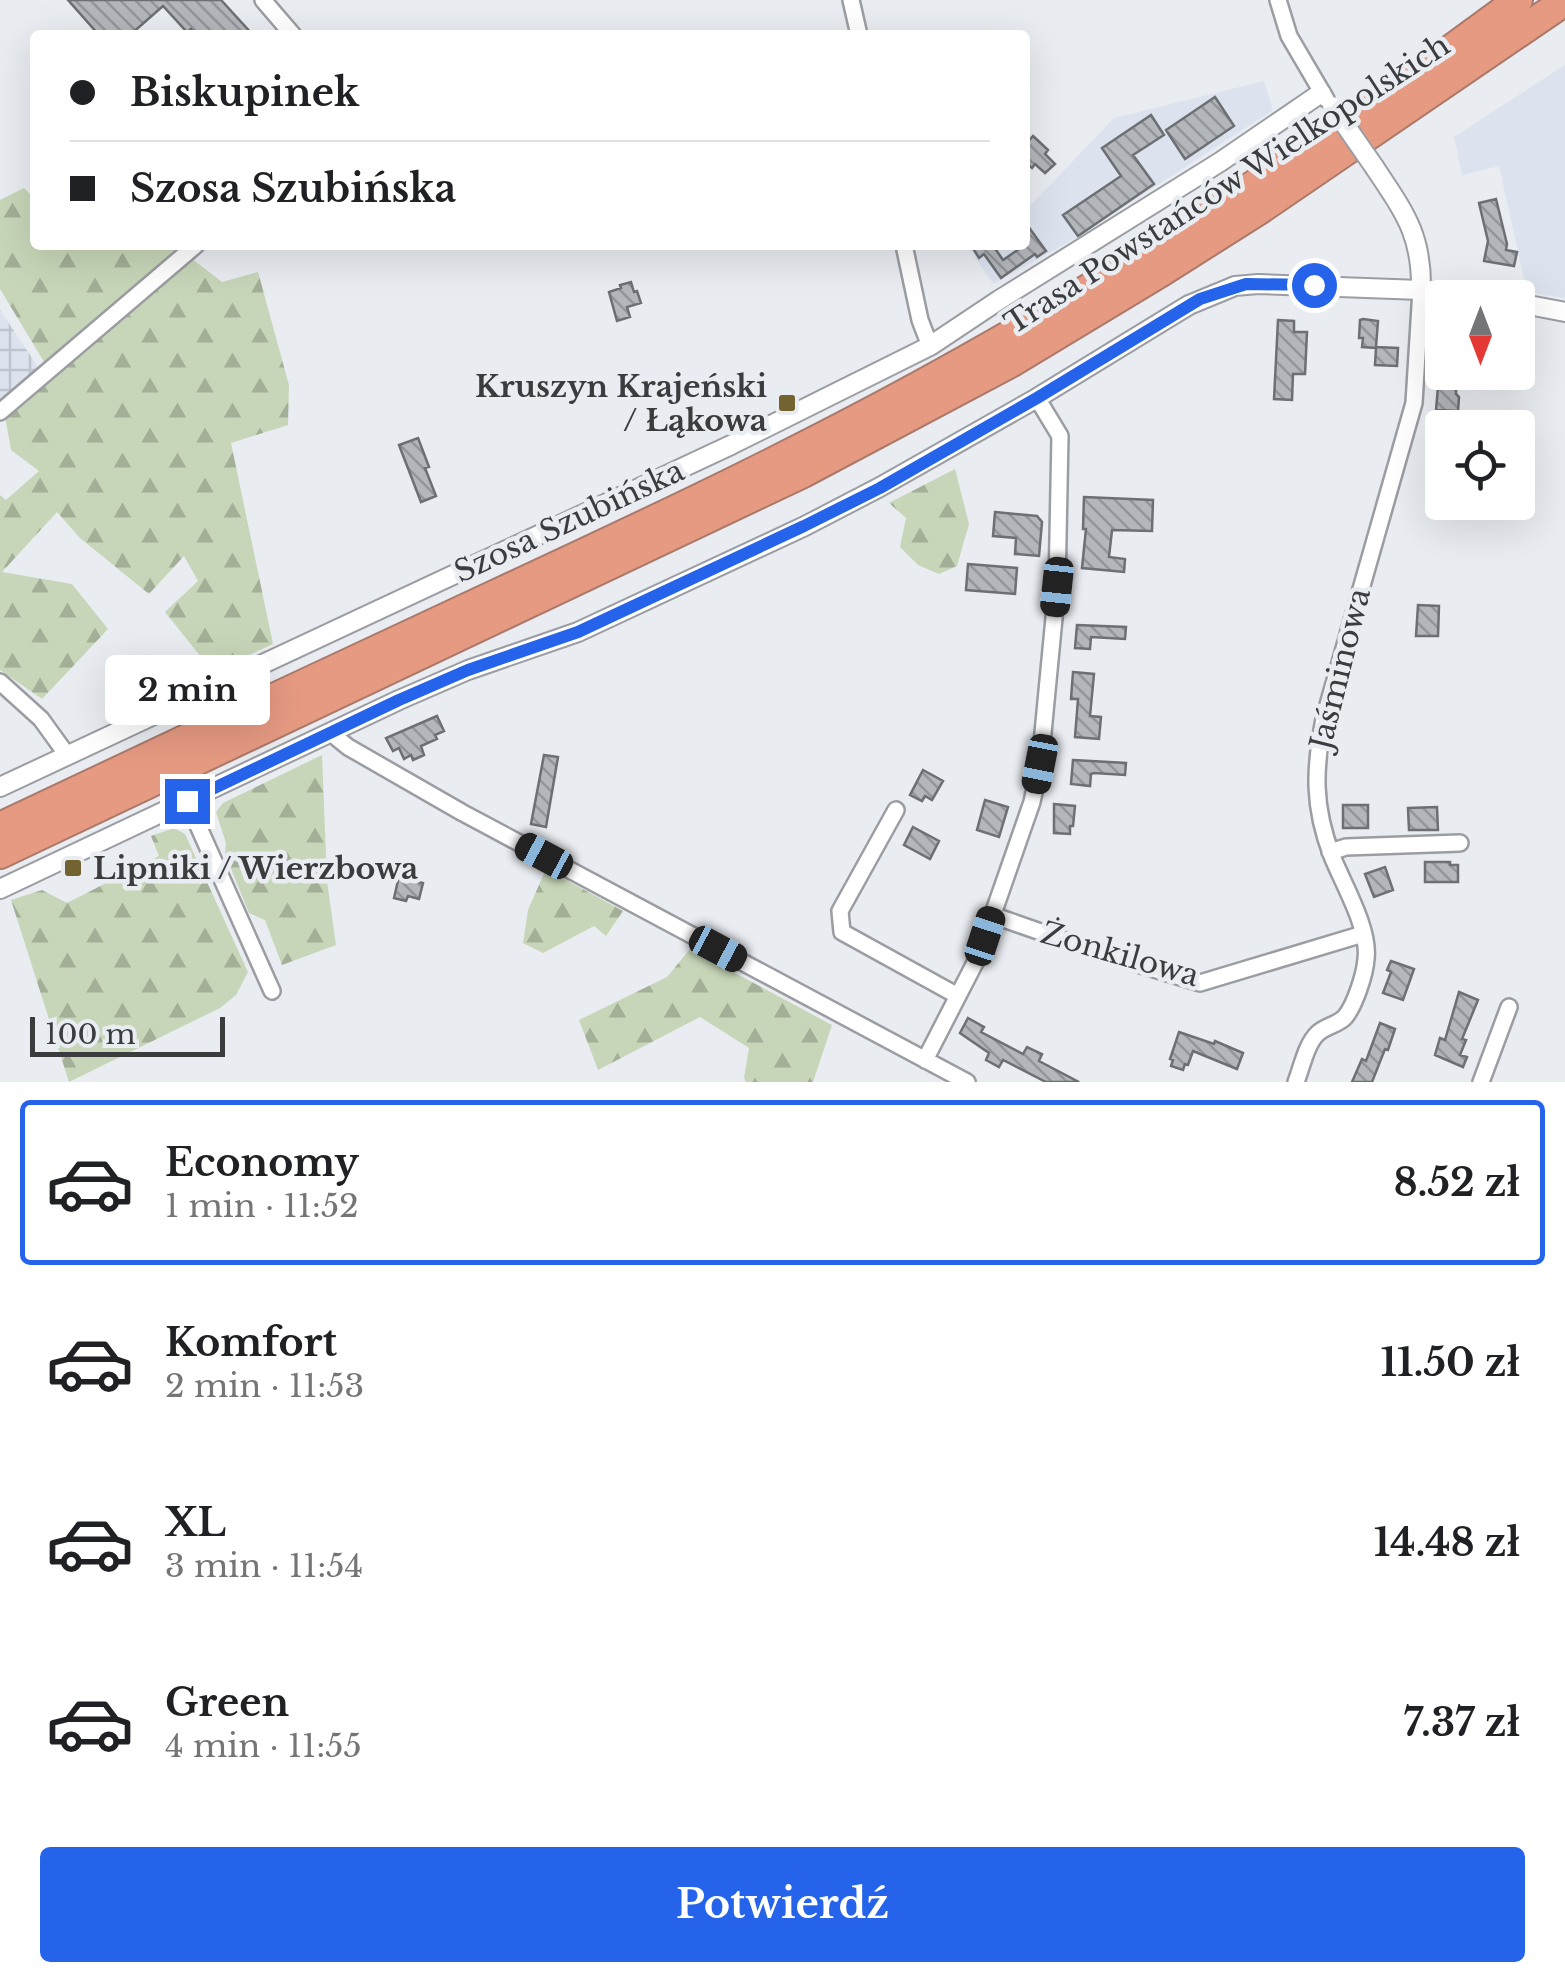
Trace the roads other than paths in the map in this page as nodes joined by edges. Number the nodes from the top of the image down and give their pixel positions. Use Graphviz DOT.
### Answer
graph roads {
  1 [pos="263,0"];
  2 [pos="851,0"];
  3 [pos="1278,0"];
  4 [pos="1518,0"];
  5 [pos="1565,1"];
  6 [pos="290,30"];
  7 [pos="858,30"];
  8 [pos="1326,100"];
  9 [pos="190,250"];
  10 [pos="905,250"];
  11 [pos="1421,290"];
  12 [pos="1425,291"];
  13 [pos="1535,306"];
  14 [pos="1565,312"];
  15 [pos="930,346"];
  16 [pos="1037,398"];
  17 [pos="0,412"];
  18 [pos="0,682"];
  19 [pos="334,730"];
  20 [pos="67,755"];
  21 [pos="0,786"];
  22 [pos="187,801"];
  23 [pos="896,810"];
  24 [pos="0,827"];
  25 [pos="1460,843"];
  26 [pos="1330,852"];
  27 [pos="0,854"];
  28 [pos="0,889"];
  29 [pos="992,914"];
  30 [pos="1363,934"];
  31 [pos="272,991"];
  32 [pos="958,996"];
  33 [pos="1509,1006"];
  34 [pos="925,1060"];
  35 [pos="967,1082"];
  36 [pos="1296,1082"];
  37 [pos="1481,1082"];
  1 -- 6 [label="street"];
  2 -- 7 [label="street"];
  3 -- 8 [label="street"];
  4 -- 24 [label="highway, Trasa Powstańców Wielkopolskich"];
  5 -- 27 [label="highway, Trasa Powstańców Wielkopolskich"];
  8 -- 11 [label="street, bridge"];
  8 -- 15 [label="street, Szosa Szubińska"];
  9 -- 17 [label="street"];
  10 -- 15 [label="street"];
  11 -- 12 [label="street"];
  11 -- 16 [label="street"];
  11 -- 26 [label="street, Jaśminowa"];
  13 -- 14 [label="street"];
  15 -- 20 [label="street, Szosa Szubińska"];
  16 -- 19 [label="street"];
  16 -- 29 [label="street"];
  18 -- 20 [label="street"];
  19 -- 22 [label="street"];
  19 -- 34 [label="street"];
  20 -- 21 [label="street, Szosa Szubińska"];
  22 -- 28 [label="street"];
  22 -- 31 [label="street"];
  23 -- 32 [label="street"];
  25 -- 26 [label="street"];
  26 -- 30 [label="street, Jaśminowa"];
  29 -- 30 [label="street, Żonkilowa"];
  29 -- 32 [label="street"];
  30 -- 36 [label="street, Jaśminowa"];
  32 -- 34 [label="street"];
  33 -- 37 [label="street"];
  34 -- 35 [label="street"];
}
